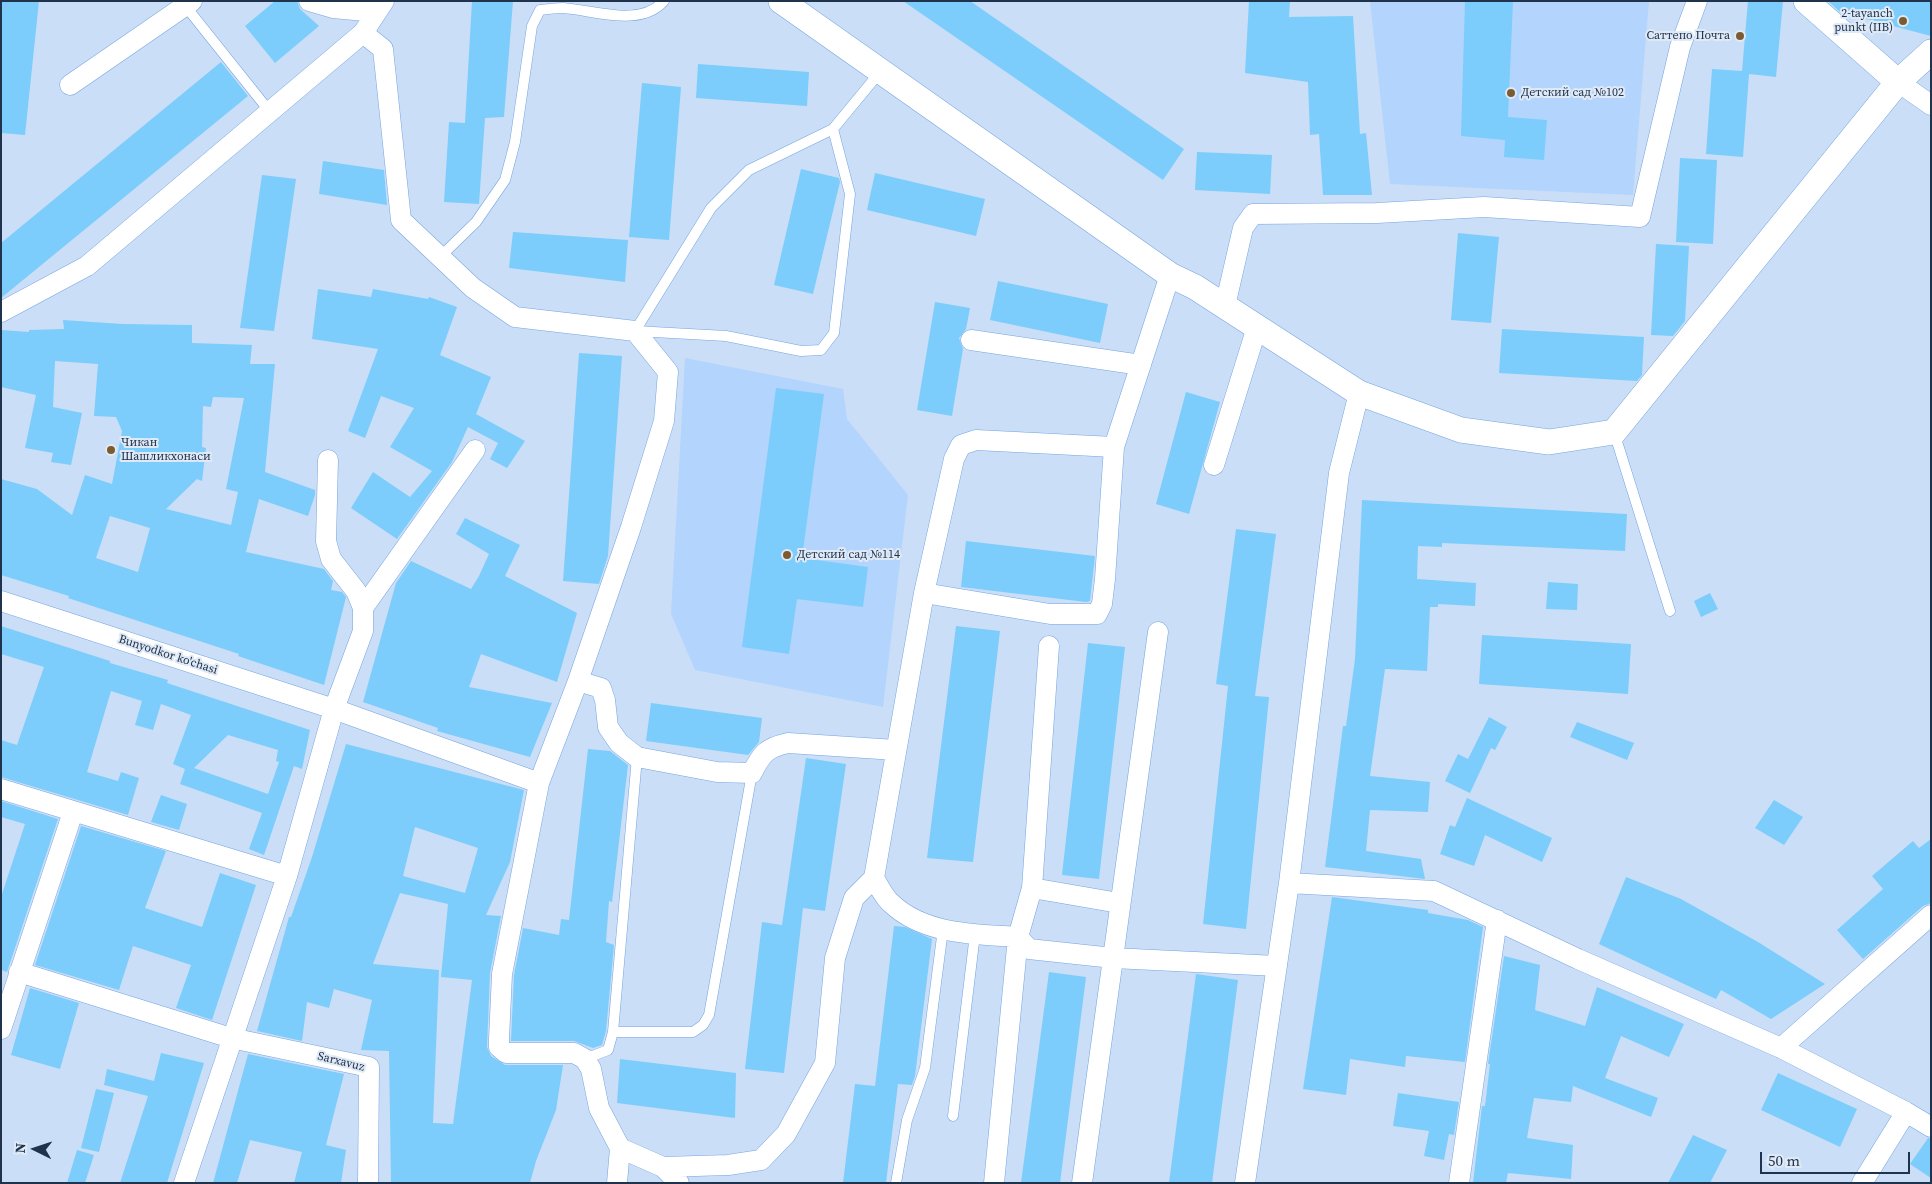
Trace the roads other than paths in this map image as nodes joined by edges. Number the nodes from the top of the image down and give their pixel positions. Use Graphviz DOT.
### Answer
graph roads {
  1 [pos="309,1"];
  2 [pos="664,1"];
  3 [pos="781,1"];
  4 [pos="1697,1"];
  5 [pos="1806,1"];
  6 [pos="186,3"];
  7 [pos="380,7"];
  8 [pos="363,33"];
  9 [pos="1931,52"];
  10 [pos="880,71"];
  11 [pos="1898,82"];
  12 [pos="70,85"];
  13 [pos="1931,105"];
  14 [pos="270,112"];
  15 [pos="833,129"];
  16 [pos="440,257"];
  17 [pos="1170,275"];
  18 [pos="1225,306"];
  19 [pos="1,312"];
  20 [pos="1257,327"];
  21 [pos="635,331"];
  22 [pos="971,340"];
  23 [pos="1141,365"];
  24 [pos="1359,393"];
  25 [pos="1614,432"];
  26 [pos="1114,447"];
  27 [pos="475,450"];
  28 [pos="328,460"];
  29 [pos="1214,465"];
  30 [pos="924,593"];
  31 [pos="1,601"];
  32 [pos="364,608"];
  33 [pos="1670,611"];
  34 [pos="1158,632"];
  35 [pos="1049,646"];
  36 [pos="578,680"];
  37 [pos="334,709"];
  38 [pos="896,750"];
  39 [pos="637,757"];
  40 [pos="752,773"];
  41 [pos="538,784"];
  42 [pos="1,789"];
  43 [pos="73,812"];
  44 [pos="287,876"];
  45 [pos="874,878"];
  46 [pos="1289,883"];
  47 [pos="1032,888"];
  48 [pos="1120,903"];
  49 [pos="1931,916"];
  50 [pos="1497,920"];
  51 [pos="943,929"];
  52 [pos="975,934"];
  53 [pos="1018,937"];
  54 [pos="1113,958"];
  55 [pos="1277,966"];
  56 [pos="19,972"];
  57 [pos="1,1028"];
  58 [pos="613,1032"];
  59 [pos="231,1038"];
  60 [pos="1781,1048"];
  61 [pos="585,1059"];
  62 [pos="1906,1112"];
  63 [pos="953,1116"];
  64 [pos="1931,1127"];
  65 [pos="620,1148"];
  66 [pos="663,1167"];
  67 [pos="184,1183"];
  68 [pos="368,1183"];
  69 [pos="618,1183"];
  70 [pos="680,1183"];
  71 [pos="896,1183"];
  72 [pos="994,1183"];
  73 [pos="1082,1183"];
  74 [pos="1245,1183"];
  75 [pos="1460,1183"];
  76 [pos="1862,1183"];
  1 -- 7 [label="street"];
  2 -- 16 [label="lane"];
  3 -- 10 [label="street"];
  4 -- 18 [label="street"];
  5 -- 11 [label="street"];
  6 -- 12 [label="street"];
  6 -- 14 [label="lane"];
  7 -- 8 [label="street"];
  8 -- 14 [label="street"];
  8 -- 16 [label="street"];
  9 -- 11 [label="street"];
  10 -- 15 [label="lane"];
  10 -- 17 [label="street"];
  11 -- 13 [label="street"];
  11 -- 25 [label="street"];
  14 -- 19 [label="street"];
  15 -- 21 [label="lane"];
  15 -- 21 [label="lane"];
  16 -- 21 [label="street"];
  17 -- 18 [label="street"];
  17 -- 23 [label="street"];
  18 -- 20 [label="street"];
  20 -- 24 [label="street"];
  20 -- 29 [label="street"];
  21 -- 36 [label="street"];
  22 -- 23 [label="street"];
  23 -- 26 [label="street"];
  24 -- 25 [label="street"];
  24 -- 46 [label="street"];
  25 -- 33 [label="lane"];
  26 -- 30 [label="street"];
  26 -- 30 [label="street"];
  27 -- 32 [label="street"];
  28 -- 32 [label="street"];
  30 -- 38 [label="street"];
  31 -- 37 [label="street, Bunyodkor ko'chasi"];
  32 -- 37 [label="street"];
  34 -- 48 [label="street"];
  35 -- 47 [label="street"];
  36 -- 39 [label="street"];
  36 -- 41 [label="street"];
  37 -- 41 [label="street, Bunyodkor ko'chasi"];
  37 -- 44 [label="street"];
  38 -- 40 [label="street"];
  38 -- 45 [label="street"];
  39 -- 40 [label="street"];
  39 -- 58 [label="lane"];
  40 -- 58 [label="lane"];
  41 -- 61 [label="street"];
  42 -- 43 [label="street"];
  43 -- 44 [label="street"];
  43 -- 56 [label="street"];
  44 -- 59 [label="street"];
  45 -- 51 [label="street"];
  45 -- 66 [label="street"];
  46 -- 50 [label="street"];
  46 -- 55 [label="street"];
  47 -- 48 [label="street"];
  47 -- 53 [label="street"];
  48 -- 54 [label="street"];
  49 -- 60 [label="street"];
  50 -- 60 [label="street"];
  50 -- 75 [label="street"];
  51 -- 52 [label="street"];
  51 -- 71 [label="lane"];
  52 -- 53 [label="street"];
  52 -- 63 [label="lane"];
  53 -- 54 [label="street"];
  53 -- 72 [label="street"];
  54 -- 55 [label="street"];
  54 -- 73 [label="street"];
  55 -- 74 [label="street"];
  56 -- 57 [label="street"];
  56 -- 59 [label="street"];
  58 -- 61 [label="lane"];
  59 -- 67 [label="street"];
  59 -- 68 [label="street, Sarxavuz"];
  60 -- 62 [label="street"];
  61 -- 65 [label="street"];
  62 -- 64 [label="street"];
  62 -- 76 [label="street"];
  65 -- 66 [label="street"];
  65 -- 69 [label="street"];
  66 -- 70 [label="street"];
}
